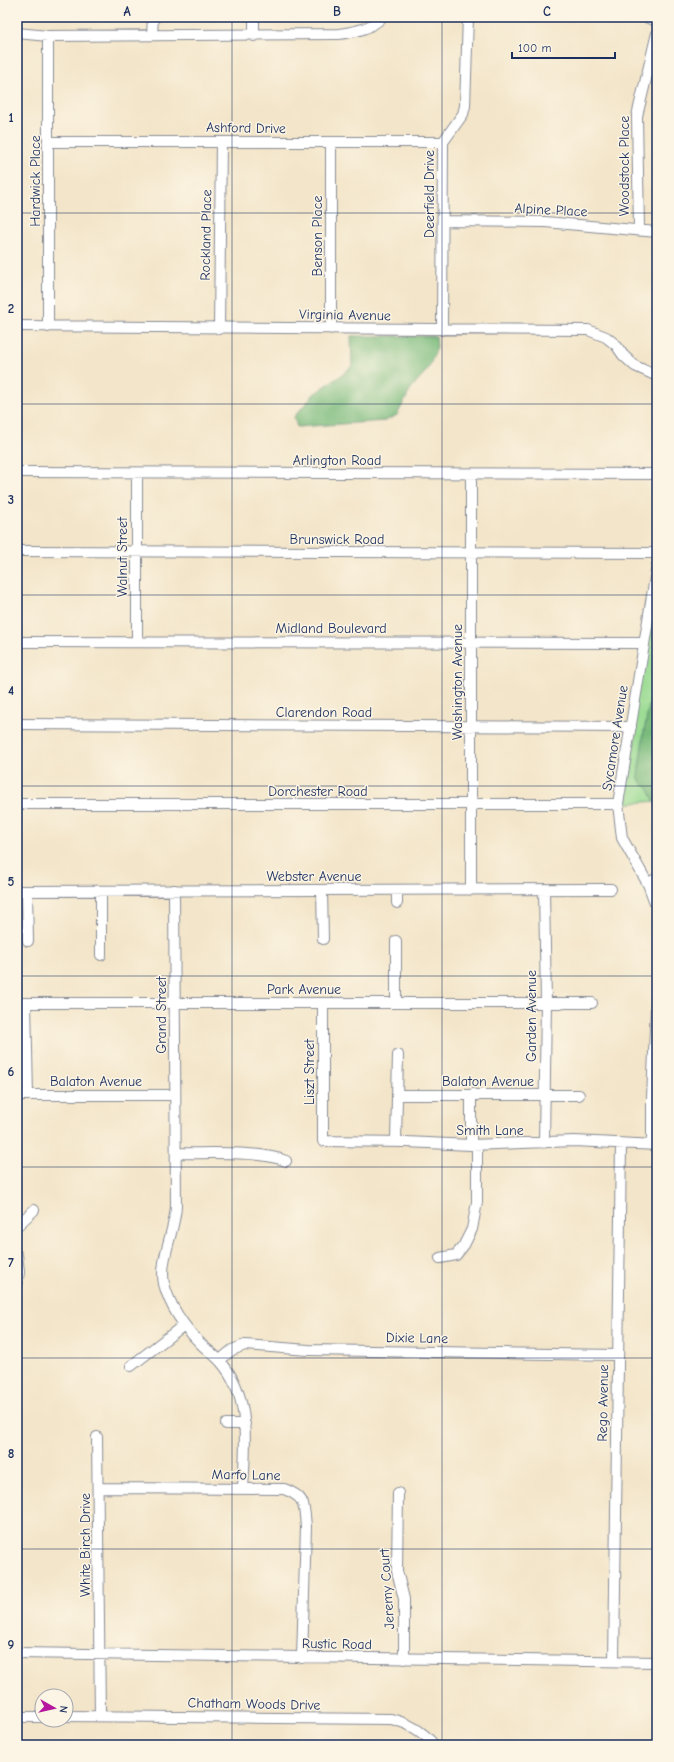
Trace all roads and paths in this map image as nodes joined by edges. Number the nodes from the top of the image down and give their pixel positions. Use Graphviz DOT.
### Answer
graph roads {
  1 [pos="153,17"];
  2 [pos="254,17"];
  3 [pos="382,17"];
  4 [pos="468,17"];
  5 [pos="646,17"];
  6 [pos="657,21"];
  7 [pos="17,33"];
  8 [pos="657,33"];
  9 [pos="152,34"];
  10 [pos="48,36"];
  11 [pos="254,36"];
  12 [pos="49,142"];
  13 [pos="221,142"];
  14 [pos="443,142"];
  15 [pos="331,143"];
  16 [pos="443,221"];
  17 [pos="639,229"];
  18 [pos="657,232"];
  19 [pos="17,326"];
  20 [pos="48,327"];
  21 [pos="219,329"];
  22 [pos="331,329"];
  23 [pos="442,330"];
  24 [pos="657,376"];
  25 [pos="17,472"];
  26 [pos="137,473"];
  27 [pos="471,474"];
  28 [pos="657,474"];
  29 [pos="17,552"];
  30 [pos="136,552"];
  31 [pos="471,553"];
  32 [pos="657,553"];
  33 [pos="657,565"];
  34 [pos="137,641"];
  35 [pos="17,642"];
  36 [pos="472,642"];
  37 [pos="644,643"];
  38 [pos="17,724"];
  39 [pos="471,726"];
  40 [pos="631,727"];
  41 [pos="17,804"];
  42 [pos="618,804"];
  43 [pos="471,805"];
  44 [pos="657,878"];
  45 [pos="648,884"];
  46 [pos="611,889"];
  47 [pos="174,890"];
  48 [pos="322,890"];
  49 [pos="397,890"];
  50 [pos="471,890"];
  51 [pos="544,890"];
  52 [pos="22,891"];
  53 [pos="101,891"];
  54 [pos="397,903"];
  55 [pos="657,908"];
  56 [pos="323,939"];
  57 [pos="28,941"];
  58 [pos="396,941"];
  59 [pos="101,955"];
  60 [pos="657,984"];
  61 [pos="546,1002"];
  62 [pos="22,1003"];
  63 [pos="323,1003"];
  64 [pos="396,1003"];
  65 [pos="592,1003"];
  66 [pos="176,1004"];
  67 [pos="398,1055"];
  68 [pos="473,1094"];
  69 [pos="17,1095"];
  70 [pos="28,1095"];
  71 [pos="175,1095"];
  72 [pos="397,1095"];
  73 [pos="579,1095"];
  74 [pos="545,1096"];
  75 [pos="323,1141"];
  76 [pos="396,1141"];
  77 [pos="544,1143"];
  78 [pos="621,1144"];
  79 [pos="474,1145"];
  80 [pos="655,1145"];
  81 [pos="176,1153"];
  82 [pos="286,1161"];
  83 [pos="34,1210"];
  84 [pos="17,1226"];
  85 [pos="17,1255"];
  86 [pos="440,1258"];
  87 [pos="17,1286"];
  88 [pos="184,1325"];
  89 [pos="618,1355"];
  90 [pos="220,1360"];
  91 [pos="131,1366"];
  92 [pos="226,1424"];
  93 [pos="245,1424"];
  94 [pos="97,1437"];
  95 [pos="99,1488"];
  96 [pos="243,1489"];
  97 [pos="398,1493"];
  98 [pos="17,1653"];
  99 [pos="99,1654"];
  100 [pos="302,1658"];
  101 [pos="404,1659"];
  102 [pos="614,1662"];
  103 [pos="657,1662"];
  104 [pos="100,1715"];
  105 [pos="74,1716"];
  106 [pos="17,1717"];
  107 [pos="34,1717"];
  108 [pos="434,1745"];
  1 -- 9 [label="street"];
  2 -- 11 [label="street"];
  3 -- 11 [label="street"];
  4 -- 14 [label="street, Deerfield Drive"];
  5 -- 6 [label="street"];
  7 -- 10 [label="street"];
  8 -- 17 [label="street, Woodstock Place"];
  9 -- 10 [label="street"];
  9 -- 11 [label="street"];
  10 -- 12 [label="street, Hardwick Place"];
  12 -- 13 [label="street, Ashford Drive"];
  12 -- 20 [label="street, Hardwick Place"];
  13 -- 15 [label="street, Ashford Drive"];
  13 -- 21 [label="street, Rockland Place"];
  14 -- 15 [label="street, Ashford Drive"];
  14 -- 16 [label="street, Deerfield Drive"];
  15 -- 22 [label="street, Benson Place"];
  16 -- 17 [label="street, Alpine Place"];
  16 -- 23 [label="street, Deerfield Drive"];
  17 -- 18 [label="street, Alpine Place"];
  19 -- 20 [label="street, Virginia Avenue"];
  20 -- 21 [label="street, Virginia Avenue"];
  21 -- 22 [label="street, Virginia Avenue"];
  22 -- 23 [label="street, Virginia Avenue"];
  23 -- 24 [label="street, Virginia Avenue"];
  25 -- 26 [label="street, Arlington Road"];
  26 -- 27 [label="street, Arlington Road"];
  26 -- 30 [label="street, Walnut Street"];
  27 -- 28 [label="street, Arlington Road"];
  27 -- 31 [label="street, Washington Avenue"];
  29 -- 30 [label="street, Brunswick Road"];
  30 -- 31 [label="street, Brunswick Road"];
  30 -- 34 [label="street, Walnut Street"];
  31 -- 32 [label="street, Brunswick Road"];
  31 -- 36 [label="street, Washington Avenue"];
  33 -- 37 [label="street, Sycamore Avenue"];
  34 -- 35 [label="street, Midland Boulevard"];
  34 -- 36 [label="street, Midland Boulevard"];
  36 -- 37 [label="street, Midland Boulevard"];
  36 -- 39 [label="street, Washington Avenue"];
  37 -- 40 [label="street, Sycamore Avenue"];
  38 -- 39 [label="street, Clarendon Road"];
  39 -- 40 [label="street, Clarendon Road"];
  39 -- 43 [label="street, Washington Avenue"];
  40 -- 42 [label="street, Sycamore Avenue"];
  41 -- 43 [label="street, Dorchester Road"];
  42 -- 43 [label="street, Dorchester Road"];
  42 -- 45 [label="street, Sycamore Avenue"];
  43 -- 50 [label="street, Washington Avenue"];
  44 -- 45 [label="street"];
  45 -- 55 [label="street, Sycamore Avenue"];
  46 -- 51 [label="street, Webster Avenue"];
  47 -- 48 [label="street, Webster Avenue"];
  47 -- 53 [label="street, Webster Avenue"];
  47 -- 66 [label="street, Grand Street"];
  48 -- 49 [label="street, Webster Avenue"];
  48 -- 56 [label="street"];
  49 -- 50 [label="street, Webster Avenue"];
  49 -- 54 [label="street"];
  50 -- 51 [label="street, Webster Avenue"];
  51 -- 61 [label="street, Garden Avenue"];
  52 -- 53 [label="street, Webster Avenue"];
  52 -- 57 [label="street"];
  53 -- 59 [label="street"];
  58 -- 64 [label="street"];
  60 -- 80 [label="street"];
  61 -- 64 [label="street, Park Avenue"];
  61 -- 65 [label="street, Park Avenue"];
  61 -- 74 [label="street, Garden Avenue"];
  62 -- 66 [label="street, Park Avenue"];
  62 -- 70 [label="street"];
  63 -- 64 [label="street, Park Avenue"];
  63 -- 66 [label="street, Park Avenue"];
  63 -- 75 [label="street, Liszt Street"];
  66 -- 71 [label="street, Grand Street"];
  67 -- 72 [label="street"];
  68 -- 72 [label="street, Balaton Avenue"];
  68 -- 74 [label="street, Balaton Avenue"];
  68 -- 79 [label="street"];
  69 -- 70 [label="street, Balaton Avenue"];
  70 -- 71 [label="street, Balaton Avenue"];
  71 -- 81 [label="street, Grand Street"];
  72 -- 76 [label="street"];
  73 -- 74 [label="street, Balaton Avenue"];
  74 -- 77 [label="street, Garden Avenue"];
  75 -- 76 [label="street, Smith Lane"];
  76 -- 79 [label="street, Smith Lane"];
  77 -- 78 [label="street, Smith Lane"];
  77 -- 79 [label="street, Smith Lane"];
  78 -- 80 [label="street, Smith Lane"];
  78 -- 89 [label="street, Rego Avenue"];
  79 -- 86 [label="street"];
  81 -- 82 [label="street"];
  81 -- 88 [label="street"];
  83 -- 84 [label="street"];
  85 -- 87 [label="street"];
  88 -- 90 [label="street"];
  88 -- 91 [label="street"];
  89 -- 90 [label="street, Dixie Lane"];
  89 -- 102 [label="street, Rego Avenue"];
  90 -- 93 [label="street"];
  92 -- 93 [label="street"];
  93 -- 96 [label="street"];
  94 -- 95 [label="street, White Birch Drive"];
  95 -- 96 [label="street, Marfo Lane"];
  95 -- 99 [label="street, White Birch Drive"];
  96 -- 100 [label="street, Marfo Lane"];
  97 -- 101 [label="street, Jeremy Court"];
  98 -- 99 [label="street, Rustic Road"];
  99 -- 100 [label="street, Rustic Road"];
  99 -- 104 [label="street, White Birch Drive"];
  100 -- 101 [label="street, Rustic Road"];
  101 -- 102 [label="street, Rustic Road"];
  102 -- 103 [label="street, Rustic Road"];
  104 -- 105 [label="street, Chatham Woods Drive"];
  104 -- 108 [label="street, Chatham Woods Drive"];
  106 -- 107 [label="street"];
}
